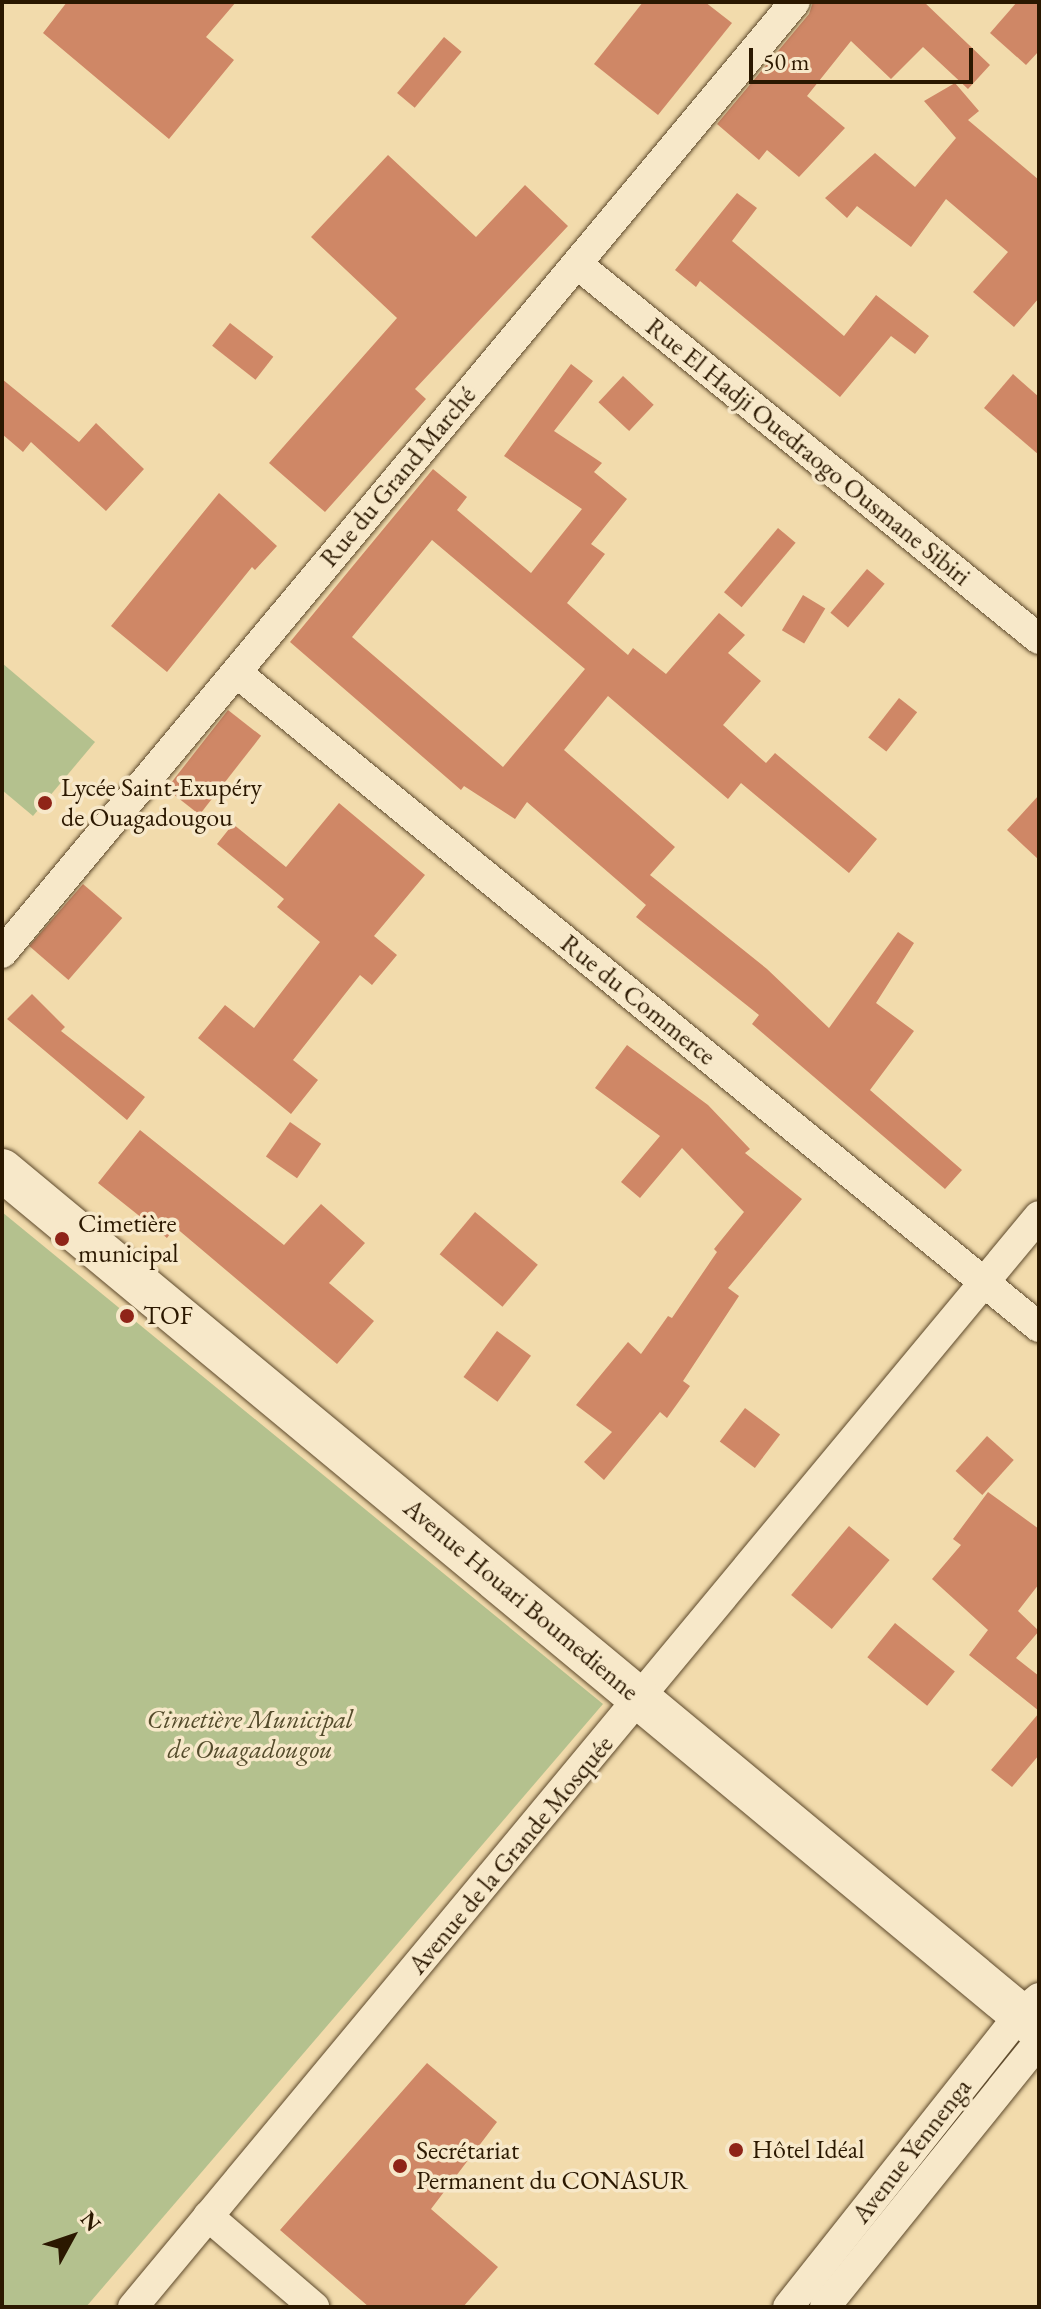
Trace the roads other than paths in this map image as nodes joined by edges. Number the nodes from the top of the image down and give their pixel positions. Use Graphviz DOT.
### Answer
graph roads {
  1 [pos="795,2"];
  2 [pos="577,264"];
  3 [pos="1039,639"];
  4 [pos="237,673"];
  5 [pos="2,953"];
  6 [pos="2,1170"];
  7 [pos="1039,1216"];
  8 [pos="985,1282"];
  9 [pos="1039,1327"];
  10 [pos="642,1700"];
  11 [pos="1034,2021"];
  12 [pos="208,2216"];
  13 [pos="133,2307"];
  14 [pos="314,2307"];
  15 [pos="788,2307"];
  16 [pos="825,2307"];
  1 -- 2 [label="street, Rue du Grand Marché"];
  2 -- 3 [label="street, Rue El Hadji Ouedraogo Ousmane Sibiri"];
  2 -- 4 [label="street, Rue du Grand Marché"];
  4 -- 5 [label="street, Rue du Grand Marché"];
  4 -- 8 [label="street, Rue du Commerce"];
  6 -- 10 [label="main road, Avenue Houari Boumedienne"];
  7 -- 8 [label="street, Avenue de la Grande Mosquée"];
  8 -- 9 [label="street, Rue du Commerce"];
  8 -- 10 [label="street, Avenue de la Grande Mosquée"];
  10 -- 11 [label="main road, Avenue Houari Boumedienne"];
  10 -- 12 [label="street, Avenue de la Grande Mosquée"];
  11 -- 15 [label="street, Avenue Yennenga"];
  11 -- 16 [label="street, Avenue Yennenga"];
  12 -- 13 [label="street, Avenue de la Grande Mosquée"];
  12 -- 14 [label="street"];
}
